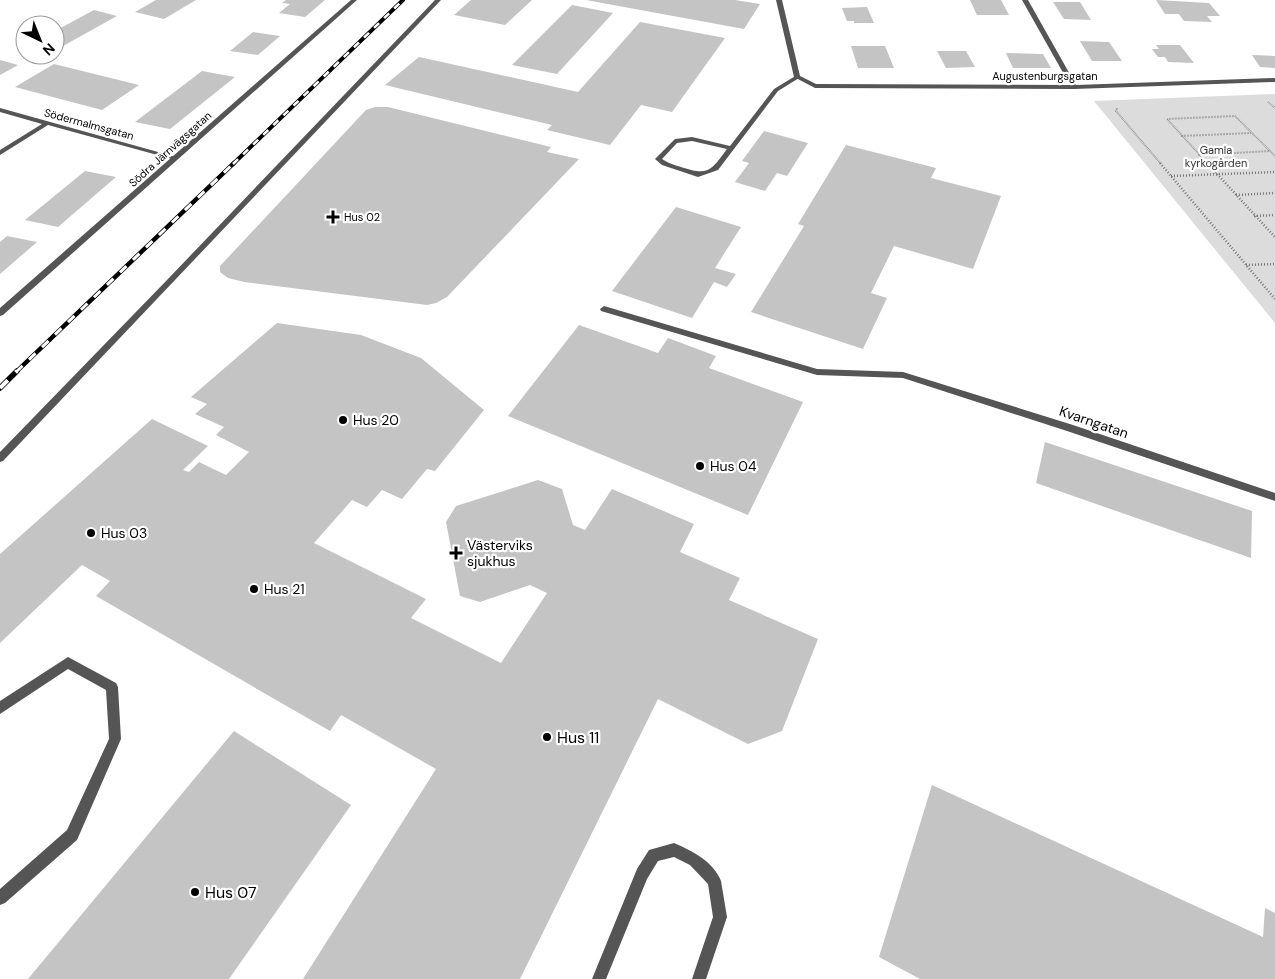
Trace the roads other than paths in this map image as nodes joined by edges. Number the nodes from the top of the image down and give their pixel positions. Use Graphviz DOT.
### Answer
graph roads {
  1 [pos="354,0"];
  2 [pos="438,0"];
  3 [pos="779,0"];
  4 [pos="1025,0"];
  5 [pos="797,78"];
  6 [pos="1275,80"];
  7 [pos="1074,86"];
  8 [pos="0,110"];
  9 [pos="47,123"];
  10 [pos="731,148"];
  11 [pos="0,153"];
  12 [pos="174,158"];
  13 [pos="604,309"];
  14 [pos="0,313"];
  15 [pos="0,458"];
  16 [pos="1275,497"];
  17 [pos="0,708"];
  18 [pos="0,898"];
  19 [pos="599,979"];
  20 [pos="699,979"];
  1 -- 12 [label="street, Södra Järnvägsgatan"];
  2 -- 15 [label="street"];
  3 -- 5 [label="street"];
  4 -- 7 [label="street"];
  5 -- 7 [label="street, Augustenburgsgatan"];
  5 -- 10 [label="street"];
  6 -- 7 [label="street, Augustenburgsgatan"];
  8 -- 9 [label="street, Södermalmsgatan"];
  9 -- 11 [label="street"];
  9 -- 12 [label="street, Södermalmsgatan"];
  10 -- 10 [label="street"];
  12 -- 14 [label="street, Södra Järnvägsgatan"];
  13 -- 16 [label="street, Kvarngatan"];
  17 -- 18 [label="street"];
  19 -- 20 [label="street"];
}
